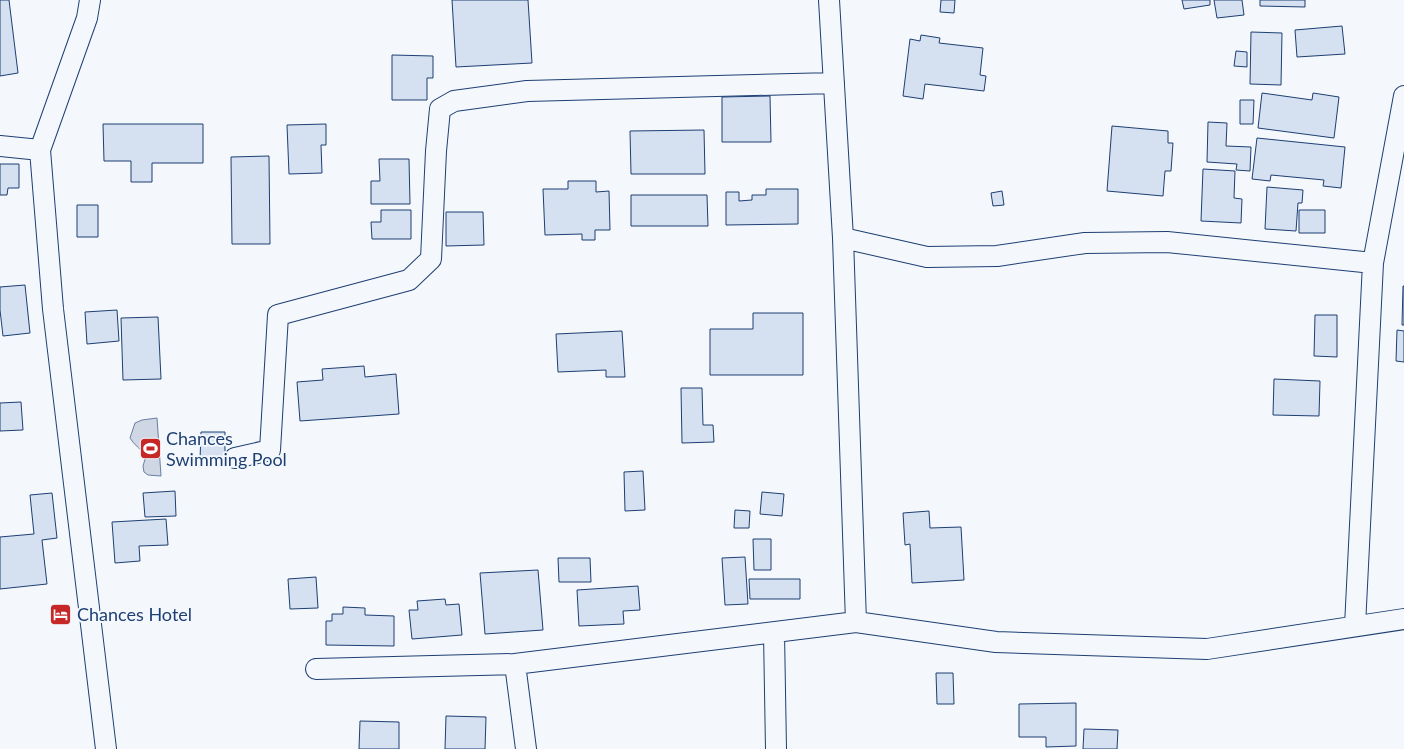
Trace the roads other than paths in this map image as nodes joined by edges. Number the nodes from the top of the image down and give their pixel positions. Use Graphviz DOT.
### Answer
graph roads {
  1 [pos="90,0"];
  2 [pos="830,0"];
  3 [pos="834,83"];
  4 [pos="1404,96"];
  5 [pos="0,146"];
  6 [pos="40,150"];
  7 [pos="843,238"];
  8 [pos="1373,263"];
  9 [pos="234,458"];
  10 [pos="1404,619"];
  11 [pos="856,622"];
  12 [pos="1355,626"];
  13 [pos="774,633"];
  14 [pos="515,664"];
  15 [pos="316,669"];
  16 [pos="106,749"];
  17 [pos="526,749"];
  18 [pos="776,749"];
  1 -- 6 [label="street"];
  2 -- 3 [label="street"];
  3 -- 7 [label="street"];
  3 -- 9 [label="street"];
  4 -- 8 [label="street"];
  5 -- 6 [label="street"];
  6 -- 16 [label="street"];
  7 -- 8 [label="street"];
  7 -- 11 [label="street"];
  8 -- 12 [label="street"];
  10 -- 12 [label="street"];
  11 -- 12 [label="street"];
  11 -- 13 [label="street"];
  13 -- 14 [label="street"];
  13 -- 18 [label="street"];
  14 -- 15 [label="street"];
  14 -- 17 [label="street"];
}
